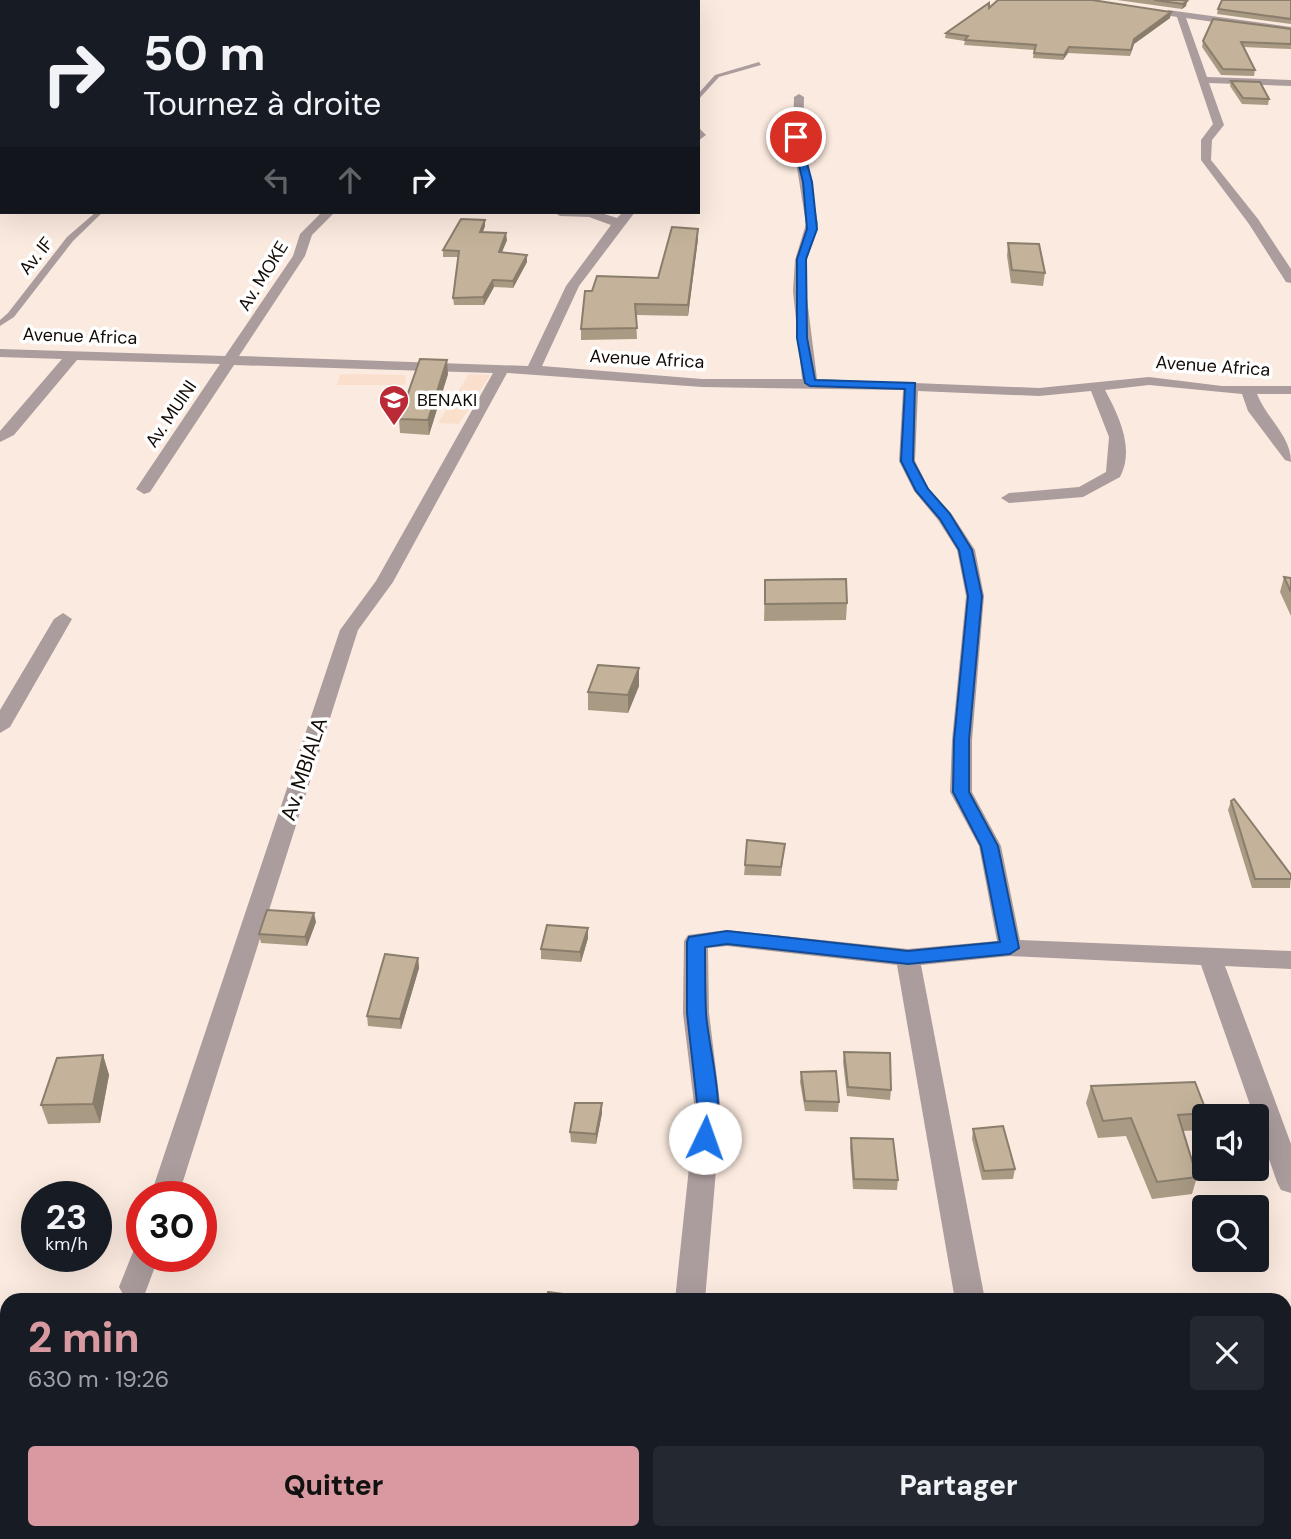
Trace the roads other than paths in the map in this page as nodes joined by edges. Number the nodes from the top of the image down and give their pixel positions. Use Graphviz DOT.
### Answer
graph roads {
  1 [pos="1154,10"];
  2 [pos="1180,14"];
  3 [pos="1291,30"];
  4 [pos="759,64"];
  5 [pos="1203,80"];
  6 [pos="1291,83"];
  7 [pos="700,96"];
  8 [pos="799,97"];
  9 [pos="98,214"];
  10 [pos="327,214"];
  11 [pos="590,214"];
  12 [pos="627,214"];
  13 [pos="618,223"];
  14 [pos="1291,279"];
  15 [pos="0,324"];
  16 [pos="0,353"];
  17 [pos="73,355"];
  18 [pos="229,362"];
  19 [pos="502,369"];
  20 [pos="533,370"];
  21 [pos="810,383"];
  22 [pos="1095,384"];
  23 [pos="911,386"];
  24 [pos="1248,390"];
  25 [pos="1291,390"];
  26 [pos="0,437"];
  27 [pos="1291,457"];
  28 [pos="144,489"];
  29 [pos="1009,498"];
  30 [pos="63,619"];
  31 [pos="0,727"];
  32 [pos="1010,948"];
  33 [pos="1210,957"];
  34 [pos="908,958"];
  35 [pos="1291,960"];
  36 [pos="169,1181"];
  37 [pos="1291,1182"];
  38 [pos="139,1272"];
  39 [pos="134,1287"];
  40 [pos="691,1293"];
  41 [pos="969,1293"];
  1 -- 2 [label="street"];
  2 -- 3 [label="street"];
  2 -- 5 [label="street"];
  4 -- 7 [label="lane"];
  5 -- 6 [label="street"];
  5 -- 14 [label="street"];
  8 -- 21 [label="street"];
  9 -- 15 [label="lane, Av. IF"];
  10 -- 18 [label="street, Av. MOKE"];
  11 -- 13 [label="street"];
  12 -- 13 [label="street"];
  13 -- 20 [label="street"];
  16 -- 17 [label="street, Avenue Africa"];
  17 -- 18 [label="street, Avenue Africa"];
  17 -- 26 [label="street"];
  18 -- 19 [label="street, Avenue Africa"];
  18 -- 28 [label="street, Av. MUINI"];
  19 -- 20 [label="street, Avenue Africa"];
  19 -- 36 [label="street, Av. MBIALA"];
  20 -- 21 [label="street, Avenue Africa"];
  21 -- 23 [label="street, Avenue Africa"];
  22 -- 23 [label="street, Avenue Africa"];
  22 -- 24 [label="street, Avenue Africa"];
  22 -- 29 [label="street"];
  23 -- 32 [label="street"];
  24 -- 25 [label="street, Avenue Africa"];
  24 -- 27 [label="street"];
  30 -- 31 [label="street"];
  32 -- 33 [label="street"];
  32 -- 34 [label="street"];
  33 -- 35 [label="street"];
  33 -- 37 [label="street"];
  34 -- 40 [label="street"];
  34 -- 41 [label="street"];
  38 -- 39 [label="street"];
}
